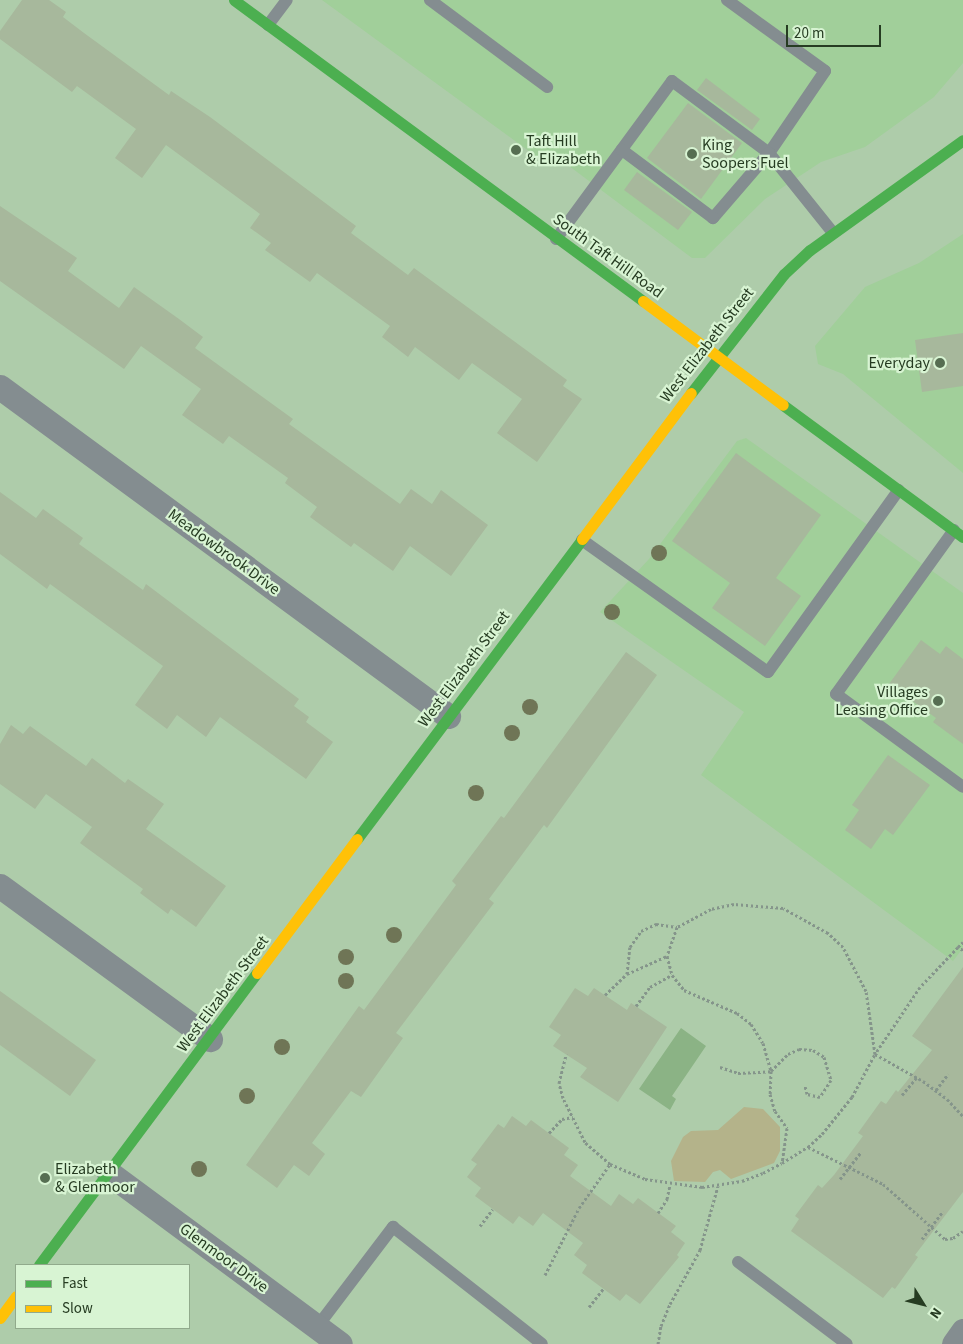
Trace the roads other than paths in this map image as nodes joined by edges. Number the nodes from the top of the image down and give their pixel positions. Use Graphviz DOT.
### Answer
graph roads {
  1 [pos="234,0"];
  2 [pos="287,0"];
  3 [pos="430,0"];
  4 [pos="727,0"];
  5 [pos="268,25"];
  6 [pos="547,88"];
  7 [pos="963,140"];
  8 [pos="622,150"];
  9 [pos="769,153"];
  10 [pos="833,233"];
  11 [pos="556,239"];
  12 [pos="718,355"];
  13 [pos="0,387"];
  14 [pos="899,490"];
  15 [pos="958,533"];
  16 [pos="582,540"];
  17 [pos="448,716"];
  18 [pos="963,787"];
  19 [pos="0,886"];
  20 [pos="210,1039"];
  21 [pos="109,1173"];
  22 [pos="738,1262"];
  23 [pos="41,1264"];
  24 [pos="15,1297"];
  25 [pos="0,1318"];
  26 [pos="317,1327"];
  27 [pos="963,1332"];
  28 [pos="340,1344"];
  29 [pos="542,1344"];
  30 [pos="847,1344"];
  31 [pos="954,1344"];
  1 -- 5 [label="main road, South Taft Hill Road"];
  2 -- 5 [label="lane"];
  3 -- 6 [label="lane"];
  4 -- 9 [label="lane"];
  5 -- 11 [label="main road, South Taft Hill Road"];
  7 -- 10 [label="main road, West Elizabeth Street"];
  8 -- 9 [label="lane"];
  8 -- 9 [label="lane"];
  8 -- 11 [label="lane"];
  9 -- 10 [label="lane"];
  10 -- 12 [label="main road, West Elizabeth Street"];
  11 -- 12 [label="main road, South Taft Hill Road"];
  12 -- 14 [label="main road, South Taft Hill Road"];
  12 -- 16 [label="main road, West Elizabeth Street"];
  13 -- 17 [label="street, Meadowbrook Drive"];
  14 -- 15 [label="main road, South Taft Hill Road"];
  14 -- 16 [label="lane"];
  15 -- 18 [label="lane"];
  16 -- 17 [label="main road, West Elizabeth Street"];
  17 -- 20 [label="main road, West Elizabeth Street"];
  19 -- 20 [label="street"];
  20 -- 21 [label="main road, West Elizabeth Street"];
  21 -- 23 [label="main road, West Elizabeth Street"];
  21 -- 26 [label="street, Glenmoor Drive"];
  22 -- 30 [label="lane"];
  24 -- 25 [label="main road"];
  26 -- 28 [label="street, Glenmoor Drive"];
  26 -- 29 [label="lane"];
  27 -- 31 [label="street"];
}
